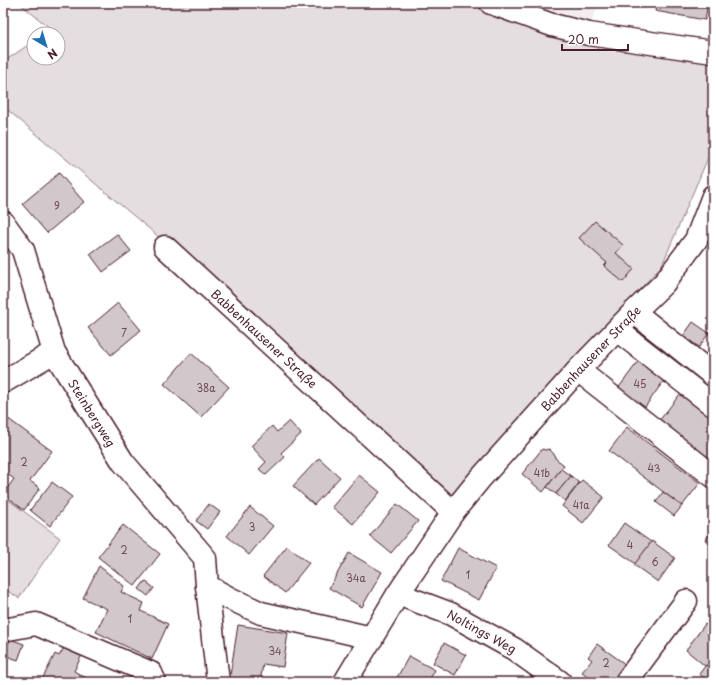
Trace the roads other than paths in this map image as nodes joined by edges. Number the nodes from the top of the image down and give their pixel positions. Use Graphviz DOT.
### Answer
graph roads {
  1 [pos="491,3"];
  2 [pos="713,52"];
  3 [pos="713,196"];
  4 [pos="3,222"];
  5 [pos="165,247"];
  6 [pos="634,312"];
  7 [pos="617,330"];
  8 [pos="54,352"];
  9 [pos="578,370"];
  10 [pos="713,375"];
  11 [pos="3,382"];
  12 [pos="713,405"];
  13 [pos="713,476"];
  14 [pos="453,512"];
  15 [pos="207,586"];
  16 [pos="398,594"];
  17 [pos="686,601"];
  18 [pos="3,630"];
  19 [pos="372,638"];
  20 [pos="155,682"];
  21 [pos="218,682"];
  22 [pos="345,682"];
  23 [pos="560,682"];
  24 [pos="626,682"];
  1 -- 2 [label="street"];
  3 -- 6 [label="street, Babbenhausener Straße"];
  4 -- 8 [label="street, Steinbergweg"];
  5 -- 14 [label="street, Babbenhausener Straße"];
  6 -- 7 [label="street, Babbenhausener Straße"];
  6 -- 10 [label="street"];
  7 -- 9 [label="street, Babbenhausener Straße"];
  7 -- 12 [label="street"];
  8 -- 11 [label="street"];
  8 -- 15 [label="street, Steinbergweg"];
  9 -- 13 [label="street"];
  9 -- 14 [label="street, Babbenhausener Straße"];
  14 -- 16 [label="street, Babbenhausener Straße"];
  15 -- 19 [label="street"];
  15 -- 21 [label="street, Steinbergweg"];
  16 -- 19 [label="street, Babbenhausener Straße"];
  16 -- 23 [label="street, Noltings Weg"];
  17 -- 24 [label="street"];
  18 -- 20 [label="street"];
  19 -- 22 [label="street, Babbenhausener Straße"];
}
